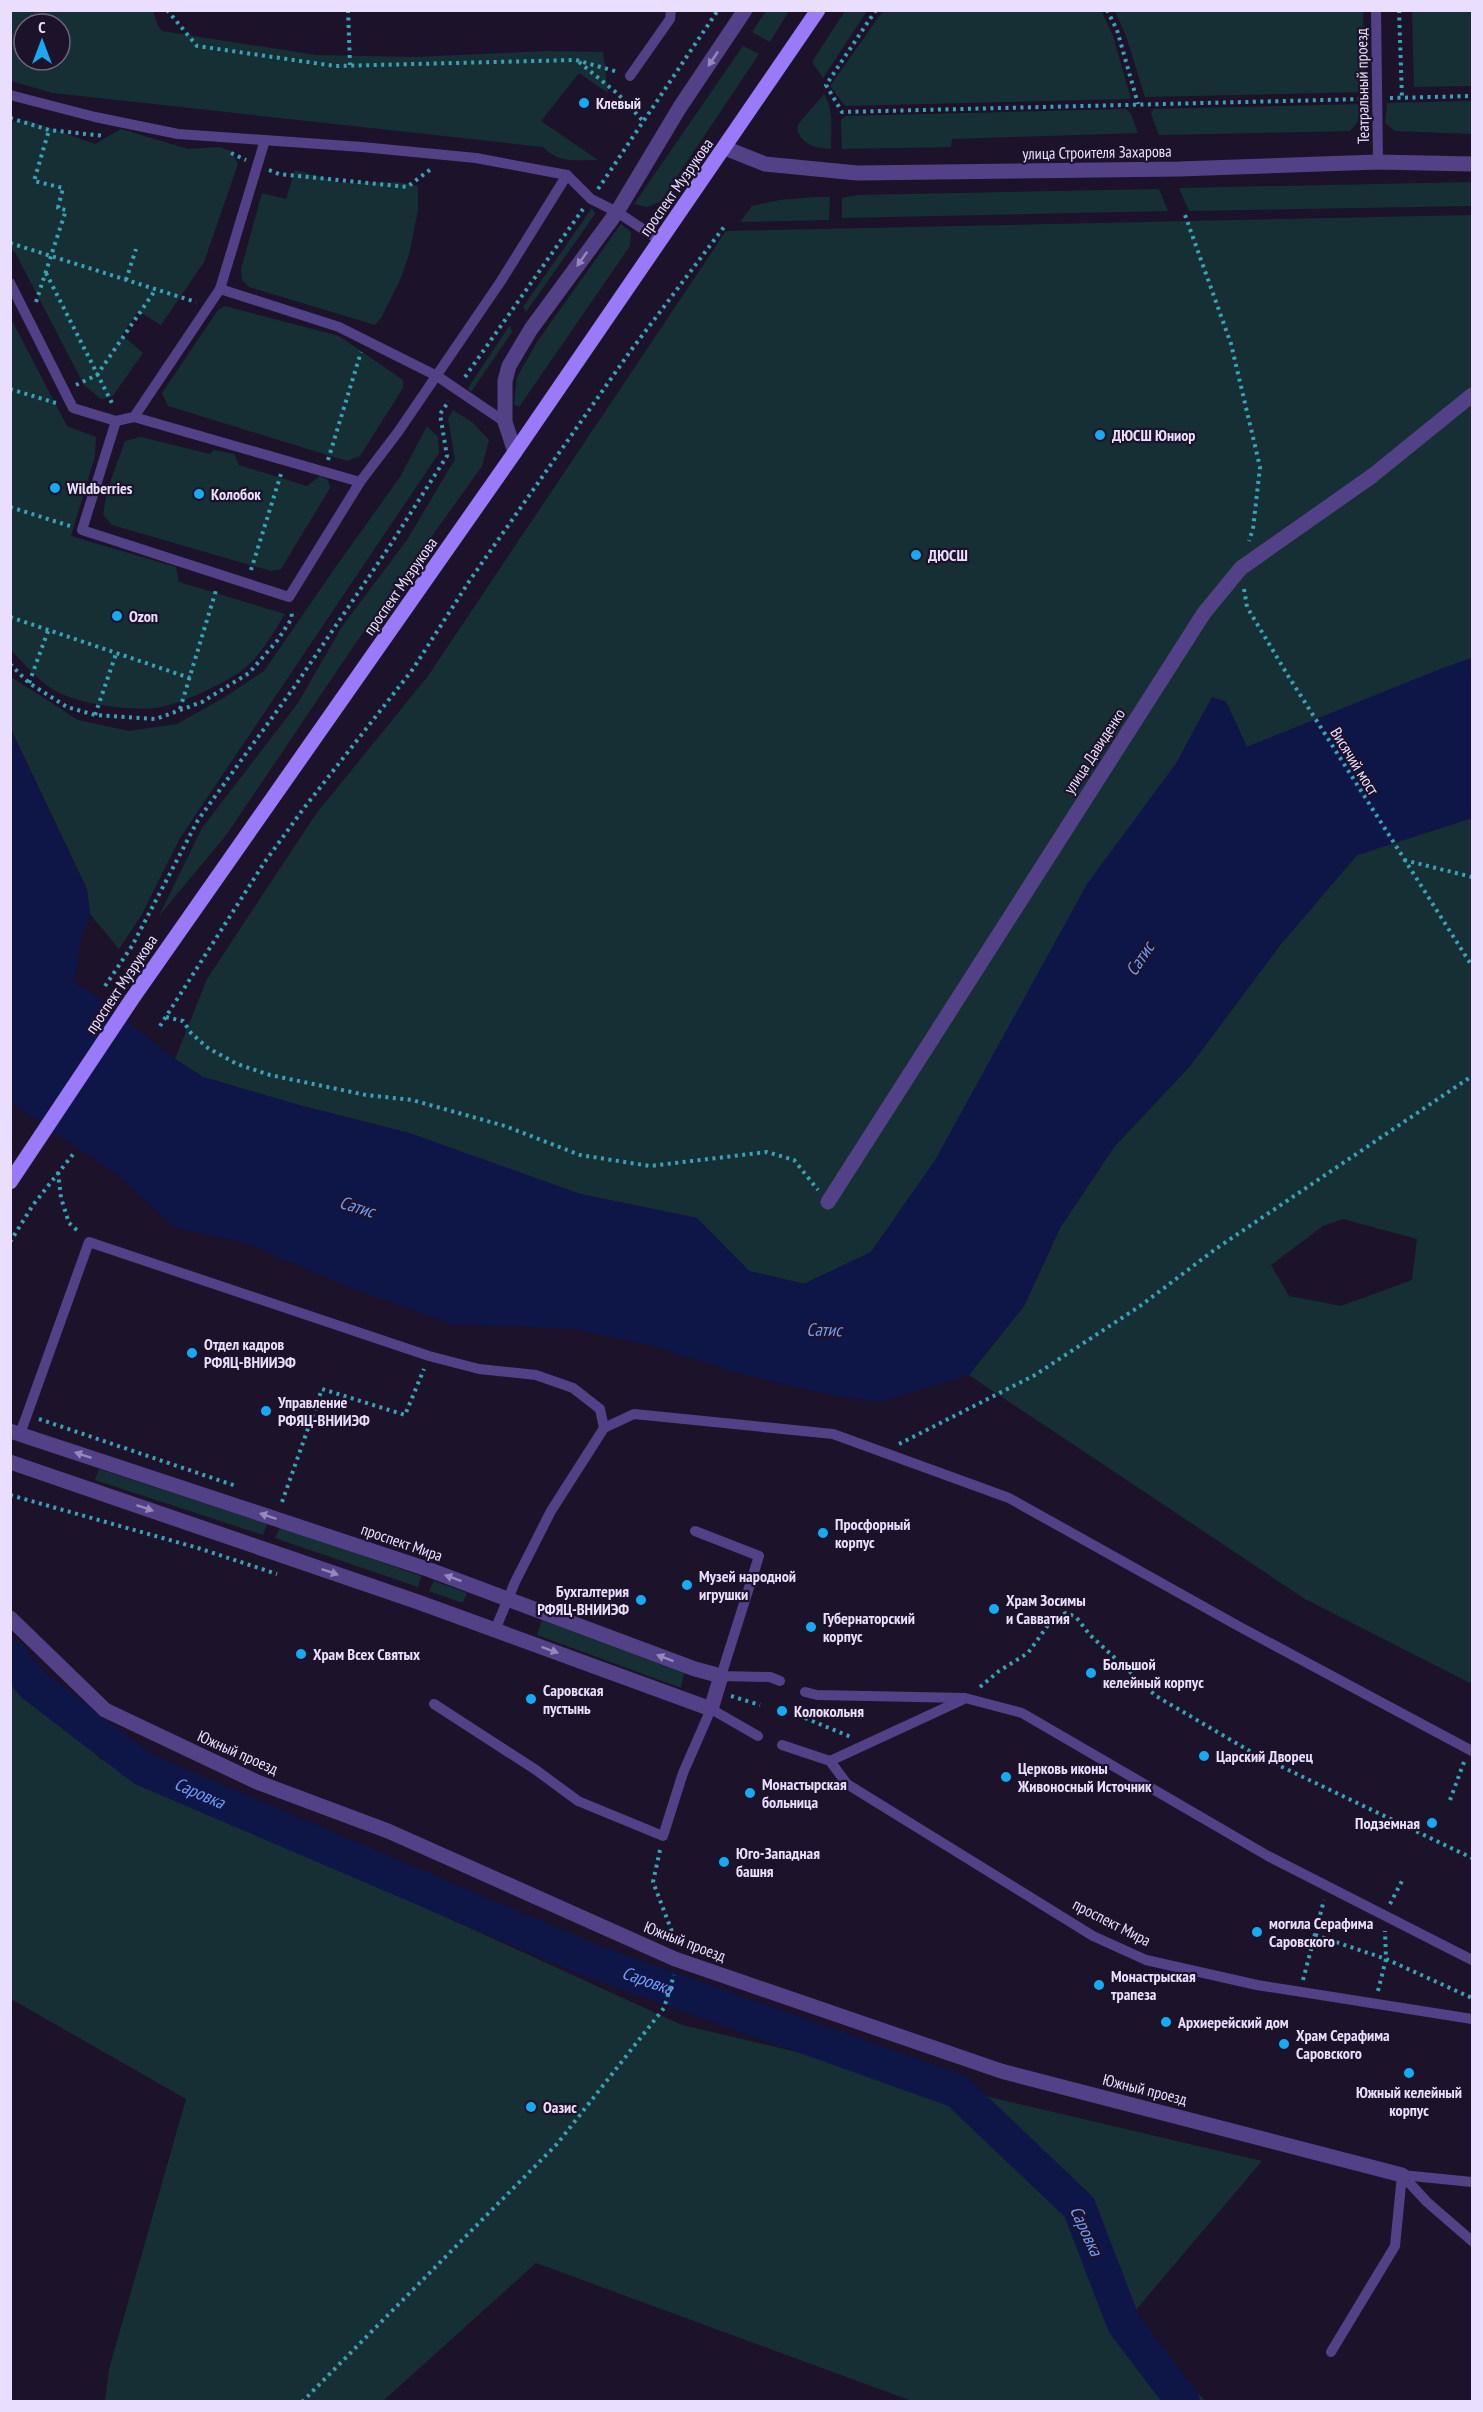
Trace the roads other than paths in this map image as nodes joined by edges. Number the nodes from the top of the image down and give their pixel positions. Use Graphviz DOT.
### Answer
graph roads {
  1 [pos="671,10"];
  2 [pos="745,10"];
  3 [pos="818,10"];
  4 [pos="1376,10"];
  5 [pos="630,76"];
  6 [pos="10,95"];
  7 [pos="265,140"];
  8 [pos="725,148"];
  9 [pos="1378,162"];
  10 [pos="1473,164"];
  11 [pos="567,175"];
  12 [pos="617,212"];
  13 [pos="661,241"];
  14 [pos="10,283"];
  15 [pos="220,289"];
  16 [pos="437,376"];
  17 [pos="1473,394"];
  18 [pos="134,417"];
  19 [pos="118,421"];
  20 [pos="505,422"];
  21 [pos="515,452"];
  22 [pos="360,482"];
  23 [pos="10,1182"];
  24 [pos="828,1202"];
  25 [pos="604,1428"];
  26 [pos="15,1432"];
  27 [pos="10,1462"];
  28 [pos="694,1531"];
  29 [pos="508,1598"];
  30 [pos="10,1618"];
  31 [pos="495,1630"];
  32 [pos="721,1676"];
  33 [pos="780,1681"];
  34 [pos="804,1692"];
  35 [pos="965,1698"];
  36 [pos="434,1704"];
  37 [pos="711,1709"];
  38 [pos="758,1736"];
  39 [pos="782,1745"];
  40 [pos="1471,1751"];
  41 [pos="830,1761"];
  42 [pos="1473,1960"];
  43 [pos="1473,2019"];
  44 [pos="1402,2175"];
  45 [pos="1473,2182"];
  46 [pos="1473,2241"];
  47 [pos="1331,2352"];
  1 -- 5 [label="lane"];
  2 -- 12 [label="street, one-way"];
  3 -- 8 [label="main road, проспект Музрукова"];
  4 -- 9 [label="lane, Театральный проезд"];
  6 -- 7 [label="lane"];
  7 -- 11 [label="lane"];
  7 -- 15 [label="lane"];
  8 -- 9 [label="street, улица Строителя Захарова"];
  8 -- 13 [label="main road, проспект Музрукова"];
  9 -- 10 [label="street, улица Строителя Захарова"];
  11 -- 12 [label="lane"];
  11 -- 16 [label="lane"];
  12 -- 13 [label="lane"];
  12 -- 20 [label="street, one-way"];
  13 -- 21 [label="main road, проспект Музрукова"];
  14 -- 19 [label="lane"];
  15 -- 16 [label="lane"];
  15 -- 18 [label="lane"];
  16 -- 20 [label="lane"];
  16 -- 22 [label="lane"];
  17 -- 24 [label="street, улица Давиденко"];
  18 -- 19 [label="lane"];
  18 -- 22 [label="lane"];
  19 -- 22 [label="lane"];
  20 -- 21 [label="street"];
  21 -- 23 [label="main road, проспект Музрукова"];
  25 -- 26 [label="lane"];
  25 -- 29 [label="lane"];
  25 -- 40 [label="lane"];
  29 -- 26 [label="street, проспект Мира, one-way"];
  27 -- 31 [label="street, one-way"];
  28 -- 32 [label="lane"];
  29 -- 31 [label="lane"];
  32 -- 29 [label="street, проспект Мира, one-way"];
  30 -- 44 [label="street, Южный проезд"];
  31 -- 37 [label="street, one-way"];
  32 -- 33 [label="lane, проспект Мира"];
  32 -- 37 [label="street"];
  34 -- 35 [label="lane"];
  35 -- 41 [label="lane"];
  35 -- 42 [label="lane"];
  36 -- 37 [label="lane"];
  37 -- 38 [label="lane"];
  39 -- 41 [label="lane"];
  41 -- 43 [label="lane, проспект Мира"];
  44 -- 45 [label="lane"];
  44 -- 46 [label="lane"];
  44 -- 47 [label="lane"];
}
